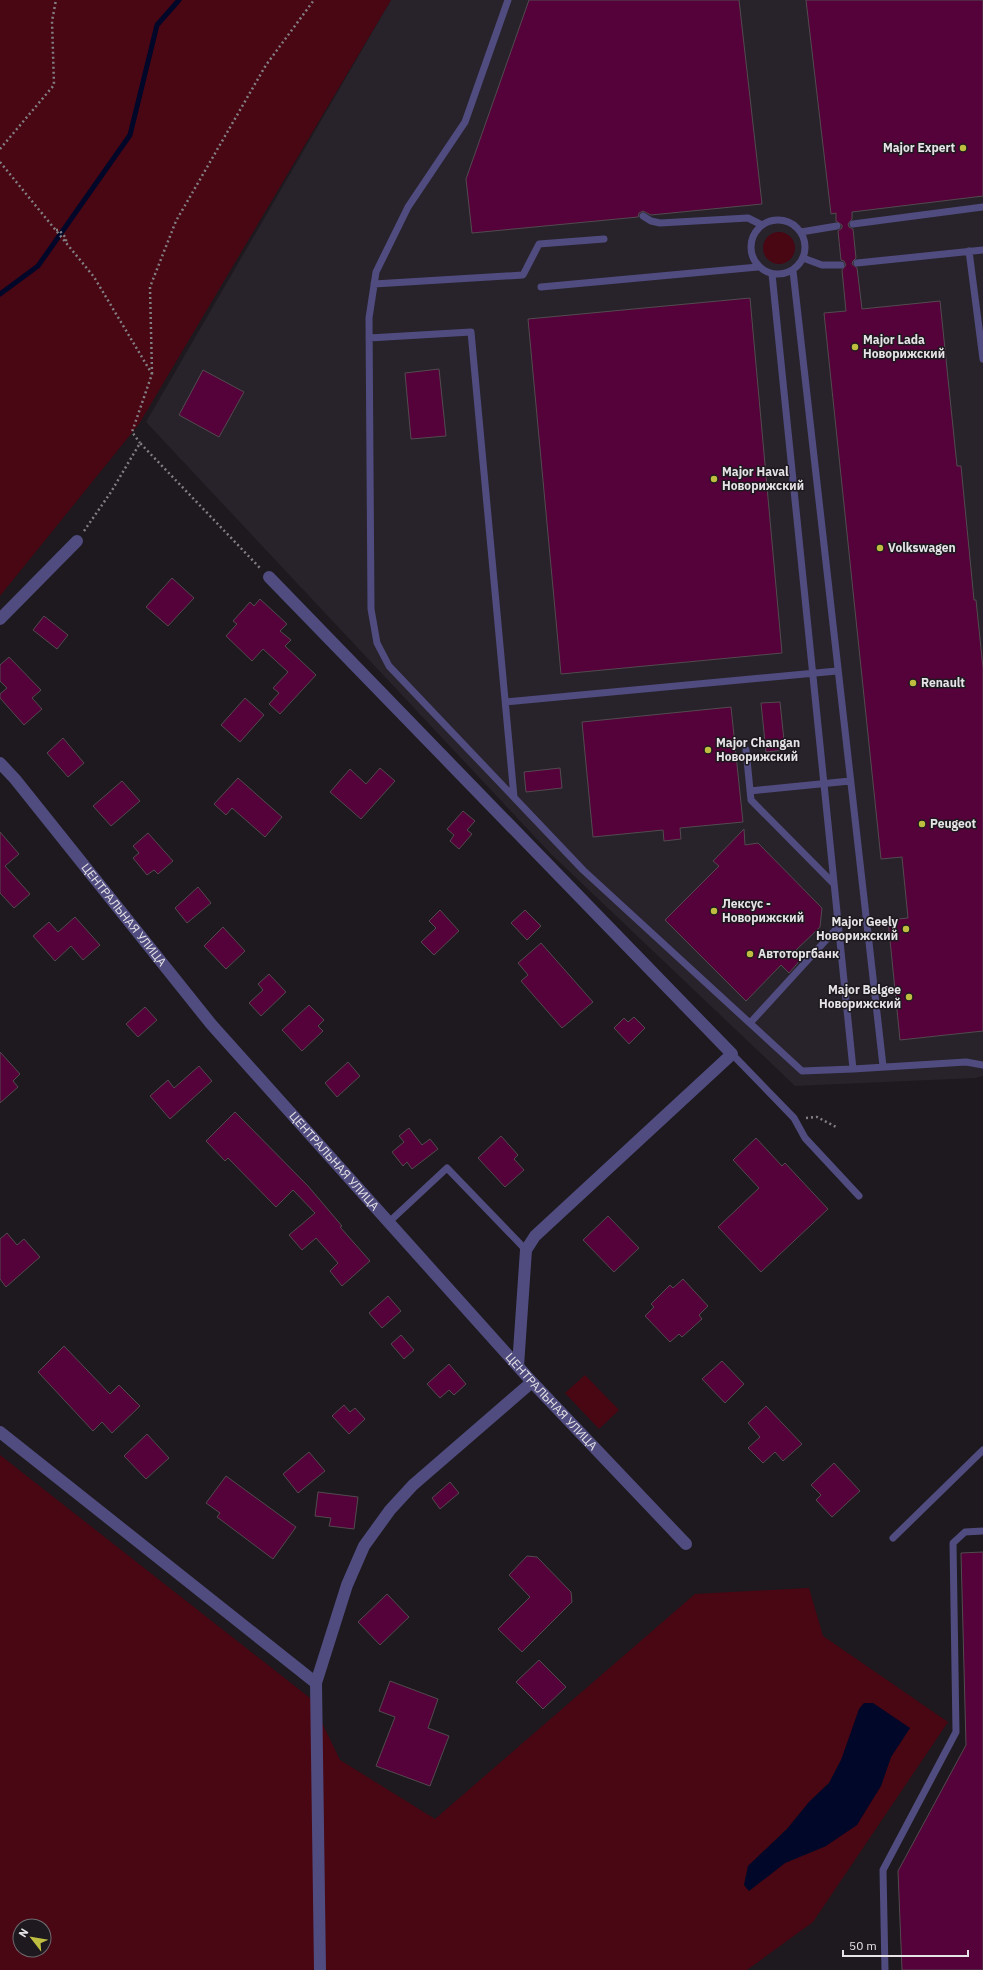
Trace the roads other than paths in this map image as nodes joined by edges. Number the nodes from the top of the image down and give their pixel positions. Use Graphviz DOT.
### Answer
graph roads {
  1 [pos="508,0"];
  2 [pos="983,207"];
  3 [pos="644,216"];
  4 [pos="853,224"];
  5 [pos="762,225"];
  6 [pos="837,226"];
  7 [pos="800,232"];
  8 [pos="604,239"];
  9 [pos="983,250"];
  10 [pos="969,251"];
  11 [pos="804,258"];
  12 [pos="857,263"];
  13 [pos="841,265"];
  14 [pos="758,267"];
  15 [pos="793,271"];
  16 [pos="772,274"];
  17 [pos="374,284"];
  18 [pos="542,288"];
  19 [pos="369,338"];
  20 [pos="983,359"];
  21 [pos="77,541"];
  22 [pos="268,577"];
  23 [pos="0,619"];
  24 [pos="837,671"];
  25 [pos="812,673"];
  26 [pos="506,702"];
  27 [pos="746,750"];
  28 [pos="0,763"];
  29 [pos="850,781"];
  30 [pos="823,784"];
  31 [pos="750,791"];
  32 [pos="514,797"];
  33 [pos="833,883"];
  34 [pos="838,927"];
  35 [pos="751,1022"];
  36 [pos="732,1054"];
  37 [pos="983,1065"];
  38 [pos="883,1066"];
  39 [pos="853,1069"];
  40 [pos="859,1196"];
  41 [pos="389,1222"];
  42 [pos="526,1250"];
  43 [pos="518,1366"];
  44 [pos="532,1382"];
  45 [pos="0,1432"];
  46 [pos="983,1450"];
  47 [pos="983,1530"];
  48 [pos="893,1538"];
  49 [pos="686,1544"];
  50 [pos="316,1683"];
  51 [pos="320,1970"];
  52 [pos="886,1970"];
  1 -- 17 [label="lane"];
  2 -- 4 [label="lane"];
  3 -- 5 [label="lane"];
  5 -- 7 [label="lane"];
  5 -- 14 [label="lane"];
  6 -- 7 [label="lane"];
  7 -- 11 [label="lane"];
  8 -- 17 [label="lane"];
  9 -- 10 [label="lane"];
  10 -- 12 [label="lane"];
  10 -- 20 [label="lane"];
  11 -- 13 [label="lane"];
  11 -- 15 [label="lane"];
  14 -- 16 [label="lane"];
  14 -- 18 [label="lane"];
  15 -- 16 [label="lane"];
  15 -- 24 [label="lane"];
  16 -- 25 [label="lane"];
  17 -- 19 [label="lane"];
  19 -- 26 [label="lane"];
  19 -- 32 [label="lane"];
  21 -- 23 [label="street"];
  22 -- 36 [label="street"];
  24 -- 25 [label="lane"];
  24 -- 29 [label="lane"];
  25 -- 26 [label="lane"];
  25 -- 30 [label="lane"];
  26 -- 32 [label="lane"];
  27 -- 31 [label="lane"];
  28 -- 41 [label="street, ЦЕНТРАЛЬНАЯ УЛИЦА"];
  29 -- 30 [label="lane"];
  29 -- 38 [label="lane"];
  30 -- 31 [label="lane"];
  30 -- 33 [label="lane"];
  31 -- 33 [label="lane"];
  32 -- 35 [label="lane"];
  33 -- 34 [label="lane"];
  34 -- 35 [label="lane"];
  34 -- 39 [label="lane"];
  35 -- 39 [label="lane"];
  36 -- 40 [label="lane"];
  36 -- 42 [label="street"];
  37 -- 38 [label="lane"];
  38 -- 39 [label="lane"];
  41 -- 42 [label="lane"];
  41 -- 43 [label="street, ЦЕНТРАЛЬНАЯ УЛИЦА"];
  42 -- 43 [label="street"];
  43 -- 44 [label="street, ЦЕНТРАЛЬНАЯ УЛИЦА"];
  44 -- 49 [label="street, ЦЕНТРАЛЬНАЯ УЛИЦА"];
  44 -- 50 [label="street"];
  45 -- 50 [label="street"];
  46 -- 48 [label="lane"];
  47 -- 52 [label="lane"];
  50 -- 51 [label="street"];
}
